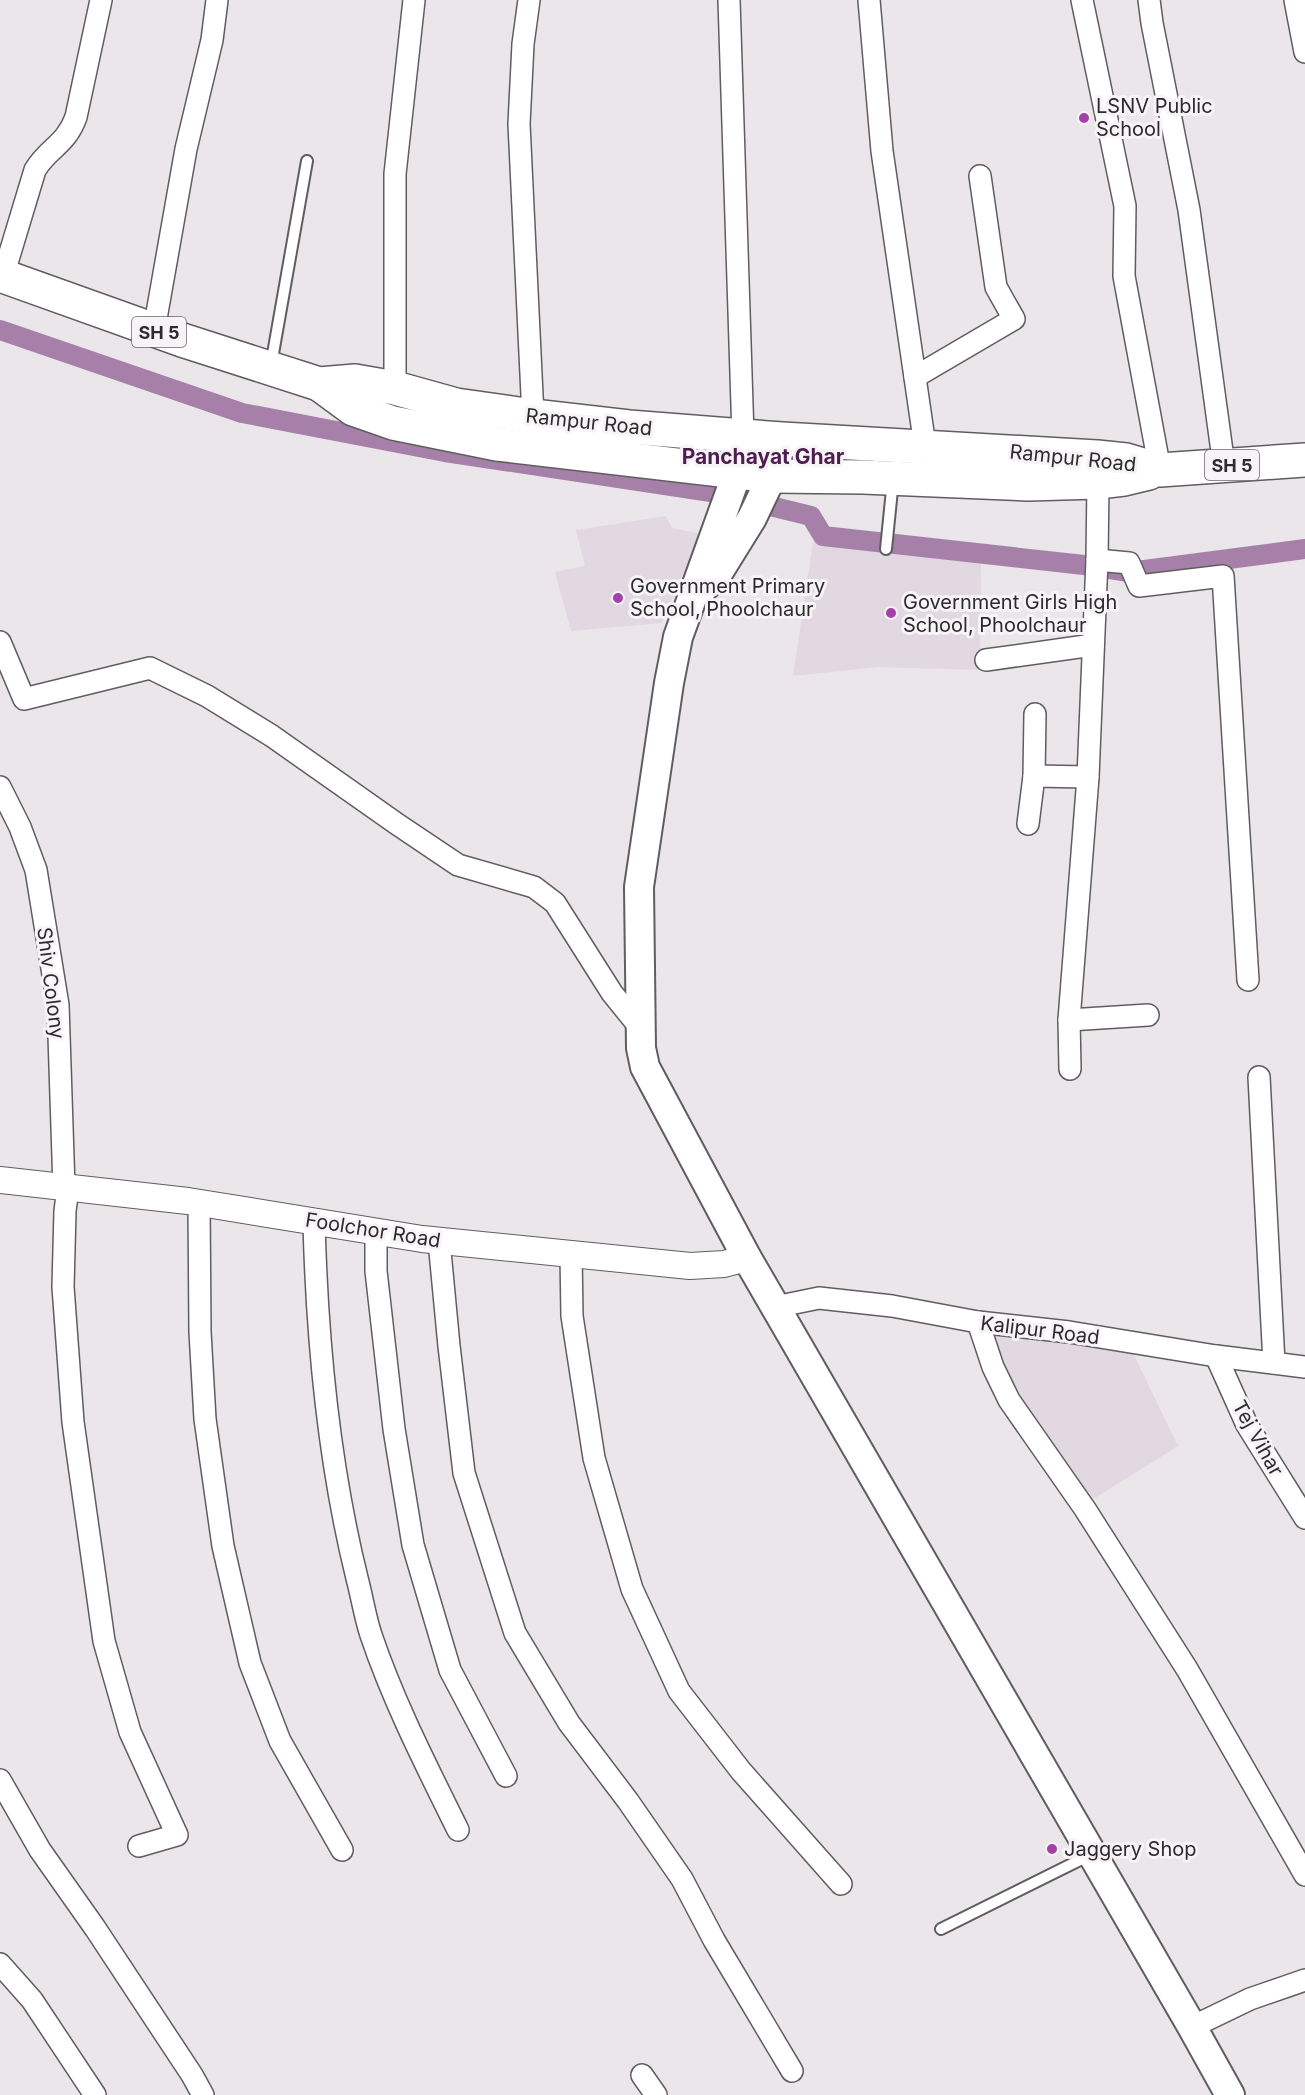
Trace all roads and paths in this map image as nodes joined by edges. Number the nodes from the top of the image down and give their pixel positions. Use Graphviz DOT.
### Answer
graph roads {
  1 [pos="101,0"];
  2 [pos="217,0"];
  3 [pos="414,0"];
  4 [pos="529,0"];
  5 [pos="729,0"];
  6 [pos="869,0"];
  7 [pos="1082,0"];
  8 [pos="1149,0"];
  9 [pos="1295,0"];
  10 [pos="1305,52"];
  11 [pos="307,161"];
  12 [pos="980,176"];
  13 [pos="2,276"];
  14 [pos="154,330"];
  15 [pos="271,369"];
  16 [pos="915,377"];
  17 [pos="319,384"];
  18 [pos="395,388"];
  19 [pos="533,416"];
  20 [pos="746,436"];
  21 [pos="782,439"];
  22 [pos="925,446"];
  23 [pos="1305,460"];
  24 [pos="1224,466"];
  25 [pos="1160,470"];
  26 [pos="736,472"];
  27 [pos="772,476"];
  28 [pos="893,478"];
  29 [pos="1098,482"];
  30 [pos="886,549"];
  31 [pos="1097,568"];
  32 [pos="694,596"];
  33 [pos="0,642"];
  34 [pos="1093,645"];
  35 [pos="986,660"];
  36 [pos="1035,714"];
  37 [pos="1034,776"];
  38 [pos="1088,777"];
  39 [pos="0,787"];
  40 [pos="1028,824"];
  41 [pos="1248,980"];
  42 [pos="1148,1015"];
  43 [pos="1069,1020"];
  44 [pos="642,1030"];
  45 [pos="1071,1069"];
  46 [pos="1259,1077"];
  47 [pos="0,1180"];
  48 [pos="66,1188"];
  49 [pos="199,1203"];
  50 [pos="314,1222"];
  51 [pos="376,1232"];
  52 [pos="440,1241"];
  53 [pos="571,1254"];
  54 [pos="747,1258"];
  55 [pos="775,1307"];
  56 [pos="978,1322"];
  57 [pos="1216,1356"];
  58 [pos="1274,1363"];
  59 [pos="1305,1367"];
  60 [pos="1305,1518"];
  61 [pos="506,1776"];
  62 [pos="0,1780"];
  63 [pos="458,1830"];
  64 [pos="139,1845"];
  65 [pos="342,1850"];
  66 [pos="1093,1854"];
  67 [pos="1305,1875"];
  68 [pos="841,1884"];
  69 [pos="941,1929"];
  70 [pos="0,1964"];
  71 [pos="1305,1980"];
  72 [pos="1192,2027"];
  73 [pos="792,2072"];
  74 [pos="642,2075"];
  75 [pos="96,2095"];
  76 [pos="203,2095"];
  77 [pos="656,2095"];
  78 [pos="1230,2095"];
  1 -- 13 [label="street"];
  2 -- 14 [label="street"];
  3 -- 18 [label="street"];
  4 -- 19 [label="street"];
  5 -- 20 [label="street"];
  6 -- 16 [label="street"];
  7 -- 25 [label="street"];
  8 -- 24 [label="street"];
  9 -- 10 [label="street"];
  11 -- 15 [label="lane"];
  12 -- 16 [label="street"];
  13 -- 14 [label="main road, Rampur Road / SH 5"];
  14 -- 15 [label="main road, Rampur Road / SH 5"];
  15 -- 17 [label="main road, Rampur Road / SH 5"];
  16 -- 22 [label="street"];
  17 -- 18 [label="main road, Rampur Road / SH 5"];
  17 -- 26 [label="main road"];
  18 -- 19 [label="main road, Rampur Road / SH 5"];
  19 -- 20 [label="main road, Rampur Road / SH 5"];
  20 -- 21 [label="main road, Rampur Road / SH 5"];
  20 -- 26 [label="main road"];
  21 -- 22 [label="main road, Rampur Road / SH 5"];
  21 -- 27 [label="main road"];
  22 -- 25 [label="main road, Rampur Road / SH 5"];
  23 -- 24 [label="main road, Rampur Road / SH 5"];
  24 -- 25 [label="main road, Rampur Road / SH 5"];
  25 -- 29 [label="main road"];
  26 -- 27 [label="main road"];
  26 -- 32 [label="main road"];
  27 -- 28 [label="main road"];
  27 -- 32 [label="main road"];
  28 -- 29 [label="main road"];
  28 -- 30 [label="lane"];
  29 -- 31 [label="street"];
  31 -- 34 [label="street"];
  31 -- 41 [label="street"];
  32 -- 44 [label="main road"];
  33 -- 44 [label="street"];
  34 -- 35 [label="street"];
  34 -- 38 [label="street"];
  36 -- 37 [label="street"];
  37 -- 38 [label="street"];
  37 -- 40 [label="street"];
  38 -- 43 [label="street"];
  39 -- 48 [label="street, Shiv Colony"];
  42 -- 43 [label="street"];
  43 -- 45 [label="street"];
  44 -- 54 [label="main road"];
  46 -- 58 [label="street"];
  47 -- 48 [label="street, Foolchor Road"];
  48 -- 49 [label="street, Foolchor Road"];
  48 -- 64 [label="street, Shiv Colony"];
  49 -- 50 [label="street, Foolchor Road"];
  49 -- 65 [label="street"];
  50 -- 51 [label="street, Foolchor Road"];
  50 -- 63 [label="street"];
  51 -- 52 [label="street, Foolchor Road"];
  51 -- 61 [label="street"];
  52 -- 53 [label="street, Foolchor Road"];
  52 -- 73 [label="street"];
  53 -- 54 [label="street, Foolchor Road"];
  53 -- 68 [label="street"];
  54 -- 55 [label="main road"];
  55 -- 56 [label="street, Kalipur Road"];
  55 -- 66 [label="main road"];
  56 -- 57 [label="street, Kalipur Road"];
  56 -- 67 [label="street"];
  57 -- 58 [label="street, Kalipur Road"];
  57 -- 60 [label="street, Tej Vihar"];
  58 -- 59 [label="street, Kalipur Road"];
  62 -- 76 [label="street"];
  66 -- 69 [label="lane"];
  66 -- 72 [label="main road"];
  70 -- 75 [label="street"];
  71 -- 72 [label="street"];
  72 -- 78 [label="main road"];
  74 -- 77 [label="street"];
}
